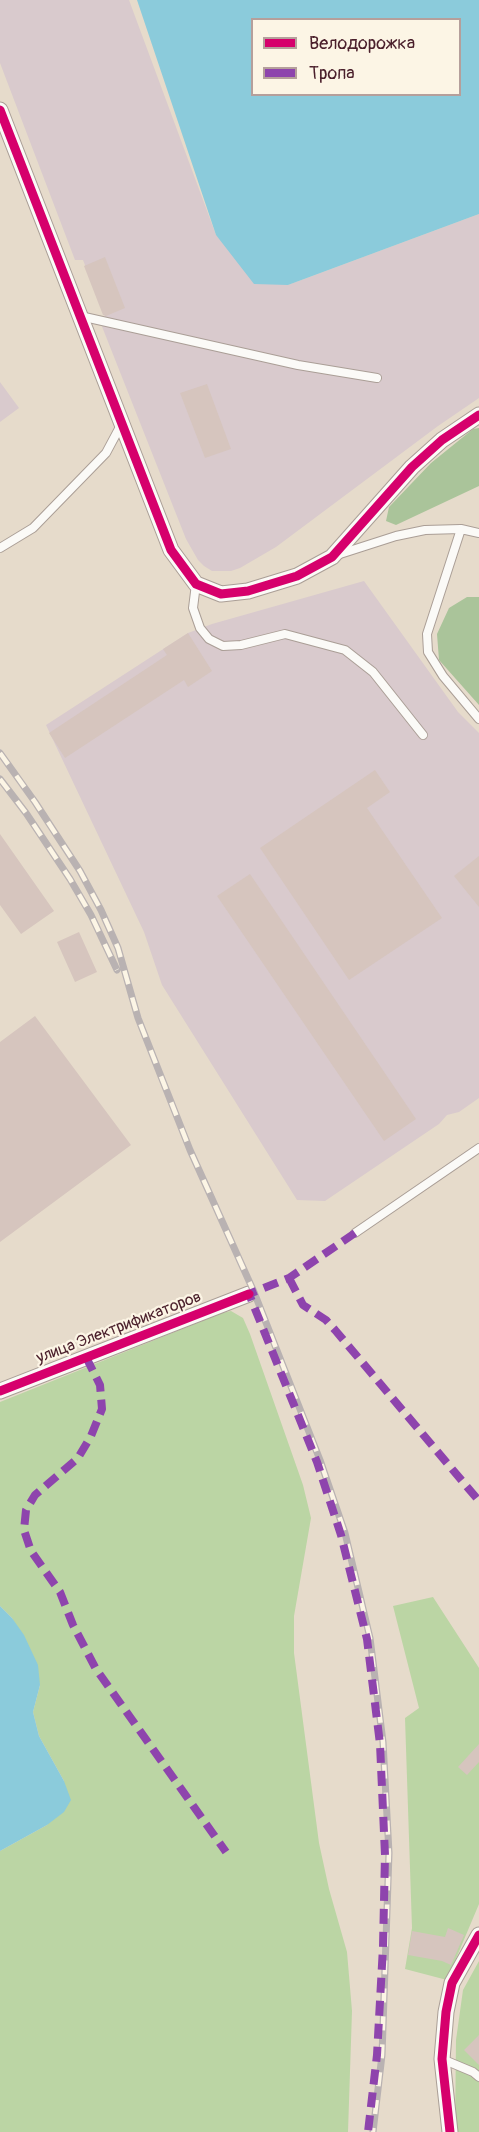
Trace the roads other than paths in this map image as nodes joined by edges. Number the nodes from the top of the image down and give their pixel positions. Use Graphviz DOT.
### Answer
graph roads {
  1 [pos="0,110"];
  2 [pos="80,316"];
  3 [pos="377,378"];
  4 [pos="479,416"];
  5 [pos="122,423"];
  6 [pos="461,529"];
  7 [pos="479,534"];
  8 [pos="0,548"];
  9 [pos="332,557"];
  10 [pos="196,584"];
  11 [pos="479,719"];
  12 [pos="423,735"];
  13 [pos="479,1148"];
  14 [pos="355,1233"];
  15 [pos="249,1294"];
  16 [pos="0,1391"];
  17 [pos="479,1935"];
  18 [pos="442,2060"];
  19 [pos="479,2077"];
  20 [pos="450,2132"];
  1 -- 2 [label="street"];
  2 -- 3 [label="lane"];
  2 -- 5 [label="street"];
  4 -- 9 [label="street"];
  5 -- 8 [label="lane"];
  5 -- 10 [label="street"];
  6 -- 7 [label="lane"];
  6 -- 9 [label="lane"];
  6 -- 11 [label="lane"];
  9 -- 10 [label="street"];
  10 -- 12 [label="lane"];
  13 -- 14 [label="lane"];
  15 -- 16 [label="street, улица Электрификаторов"];
  17 -- 18 [label="street"];
  18 -- 19 [label="lane"];
  18 -- 20 [label="street"];
}
